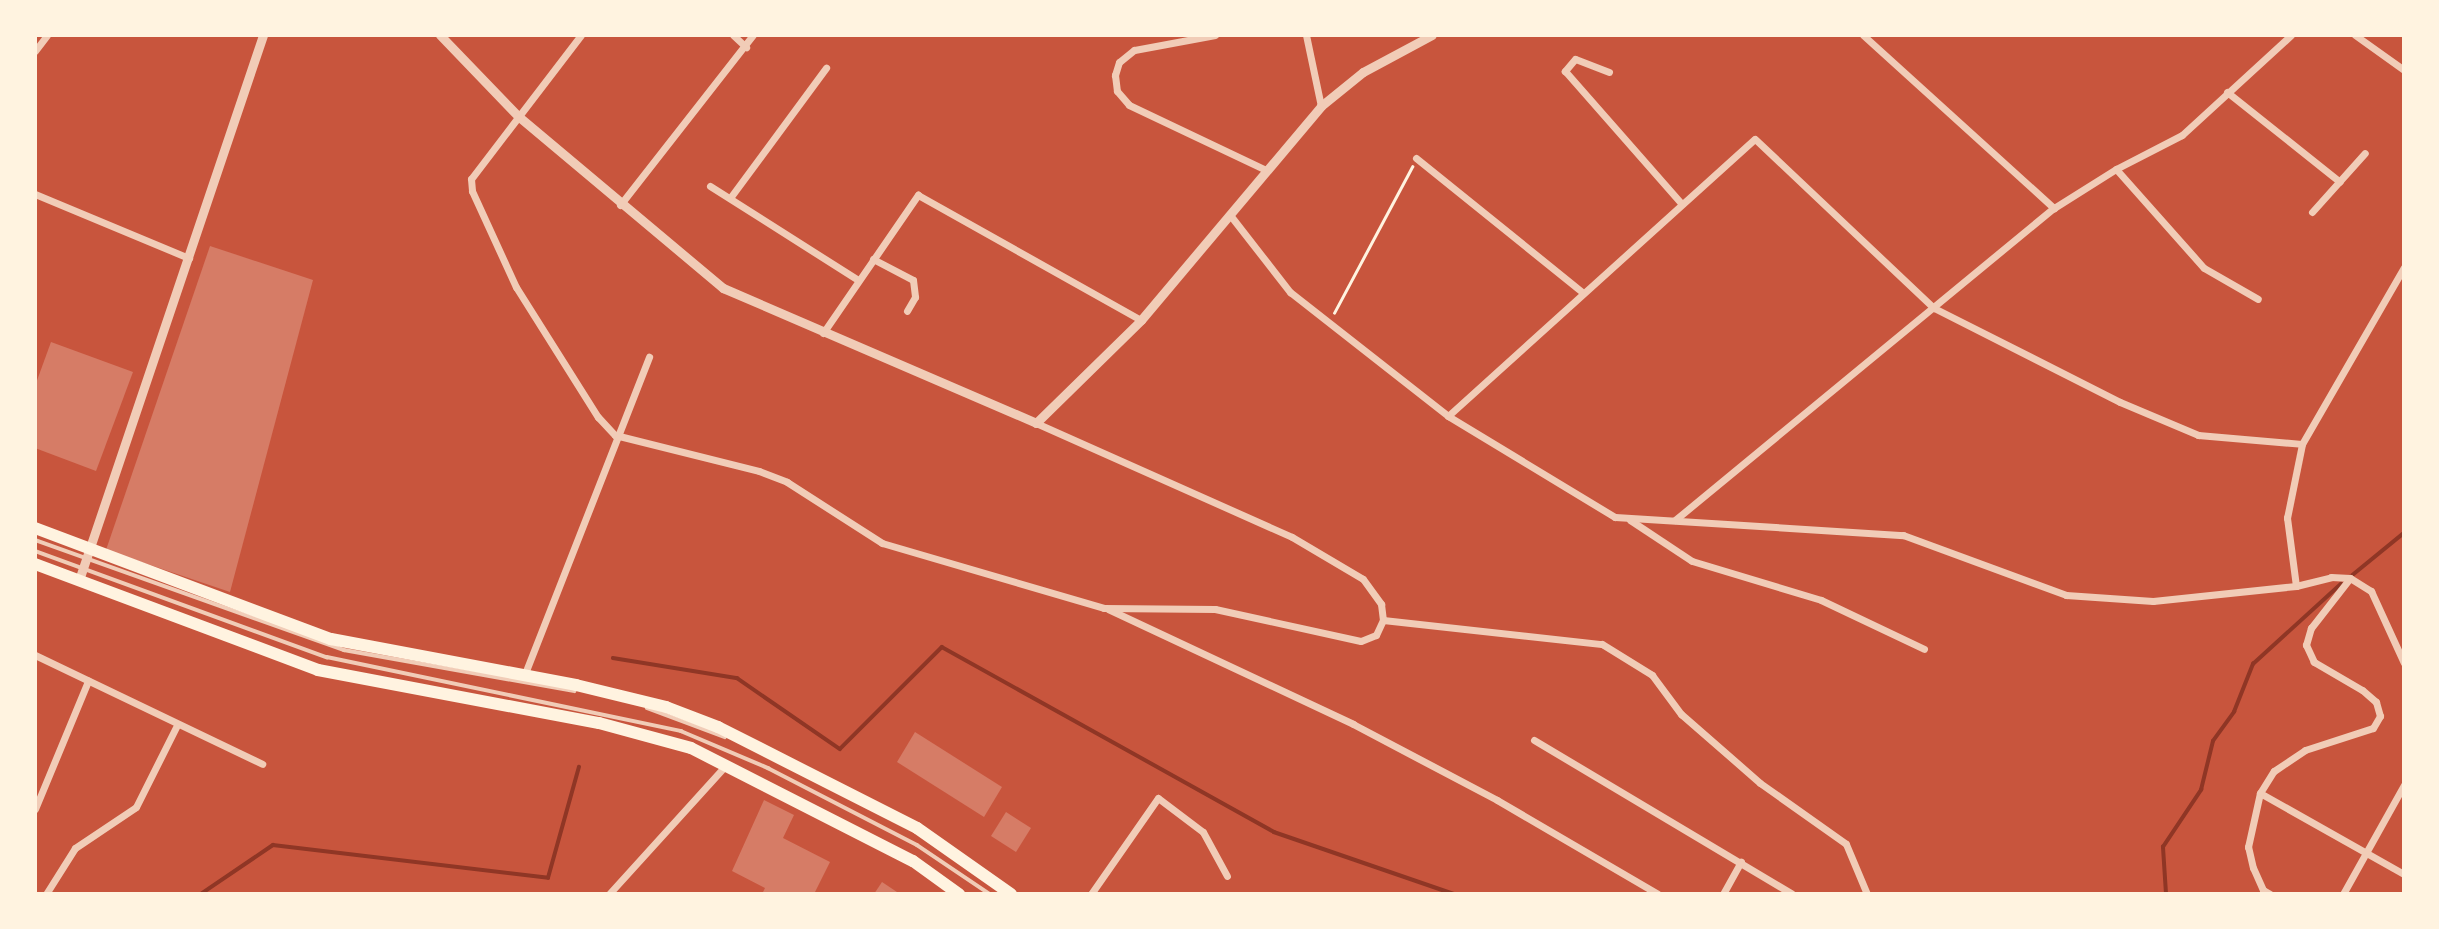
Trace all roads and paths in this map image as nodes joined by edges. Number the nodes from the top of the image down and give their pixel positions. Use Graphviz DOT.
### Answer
graph roads {
  1 [pos="47,35"];
  2 [pos="262,35"];
  3 [pos="439,35"];
  4 [pos="581,35"];
  5 [pos="733,35"];
  6 [pos="753,35"];
  7 [pos="1215,35"];
  8 [pos="1306,35"];
  9 [pos="1432,35"];
  10 [pos="1863,35"];
  11 [pos="2291,35"];
  12 [pos="2355,35"];
  13 [pos="746,47"];
  14 [pos="35,51"];
  15 [pos="826,68"];
  16 [pos="2404,70"];
  17 [pos="1609,72"];
  18 [pos="2227,92"];
  19 [pos="1321,106"];
  20 [pos="518,116"];
  21 [pos="2365,153"];
  22 [pos="1416,158"];
  23 [pos="1264,169"];
  24 [pos="2116,169"];
  25 [pos="2340,182"];
  26 [pos="709,186"];
  27 [pos="35,194"];
  28 [pos="730,198"];
  29 [pos="1682,204"];
  30 [pos="620,205"];
  31 [pos="2054,208"];
  32 [pos="2312,212"];
  33 [pos="1230,215"];
  34 [pos="189,258"];
  35 [pos="873,259"];
  36 [pos="2404,267"];
  37 [pos="858,280"];
  38 [pos="1581,291"];
  39 [pos="2259,299"];
  40 [pos="1934,309"];
  41 [pos="907,311"];
  42 [pos="1141,320"];
  43 [pos="1329,322"];
  44 [pos="823,333"];
  45 [pos="649,357"];
  46 [pos="1448,416"];
  47 [pos="1036,423"];
  48 [pos="615,435"];
  49 [pos="2302,444"];
  50 [pos="1630,520"];
  51 [pos="1675,520"];
  52 [pos="35,528"];
  53 [pos="35,540"];
  54 [pos="35,551"];
  55 [pos="35,564"];
  56 [pos="84,564"];
  57 [pos="2350,578"];
  58 [pos="2296,586"];
  59 [pos="1104,608"];
  60 [pos="1383,620"];
  61 [pos="1924,649"];
  62 [pos="35,655"];
  63 [pos="2404,663"];
  64 [pos="524,677"];
  65 [pos="88,681"];
  66 [pos="177,726"];
  67 [pos="1534,740"];
  68 [pos="262,764"];
  69 [pos="727,764"];
  70 [pos="2404,785"];
  71 [pos="2260,793"];
  72 [pos="35,810"];
  73 [pos="2366,853"];
  74 [pos="1741,862"];
  75 [pos="2404,874"];
  76 [pos="1227,876"];
  77 [pos="46,894"];
  78 [pos="609,894"];
  79 [pos="959,894"];
  80 [pos="990,894"];
  81 [pos="1009,894"];
  82 [pos="1091,894"];
  83 [pos="1658,894"];
  84 [pos="1723,894"];
  85 [pos="1793,894"];
  86 [pos="1867,894"];
  87 [pos="2270,894"];
  88 [pos="2343,894"];
  1 -- 14 [label="street"];
  2 -- 34 [label="street"];
  3 -- 20 [label="street"];
  4 -- 20 [label="street"];
  5 -- 13 [label="street"];
  6 -- 13 [label="street"];
  7 -- 23 [label="street"];
  8 -- 19 [label="street"];
  9 -- 19 [label="street"];
  10 -- 31 [label="street"];
  11 -- 18 [label="street"];
  12 -- 16 [label="street"];
  13 -- 30 [label="street"];
  15 -- 28 [label="street"];
  17 -- 29 [label="street"];
  18 -- 24 [label="street"];
  18 -- 25 [label="street"];
  19 -- 23 [label="street"];
  20 -- 30 [label="street"];
  20 -- 48 [label="street"];
  21 -- 25 [label="street"];
  22 -- 38 [label="street"];
  22 -- 43 [label="path"];
  23 -- 33 [label="street"];
  24 -- 31 [label="street"];
  24 -- 39 [label="street"];
  25 -- 32 [label="street"];
  26 -- 28 [label="street"];
  27 -- 34 [label="street"];
  28 -- 37 [label="street"];
  29 -- 38 [label="street"];
  29 -- 40 [label="street"];
  30 -- 44 [label="street"];
  31 -- 40 [label="street"];
  33 -- 42 [label="street"];
  33 -- 43 [label="street"];
  34 -- 56 [label="street"];
  35 -- 37 [label="street"];
  35 -- 41 [label="street"];
  35 -- 42 [label="street"];
  36 -- 49 [label="street"];
  37 -- 44 [label="street"];
  38 -- 46 [label="street"];
  40 -- 49 [label="street"];
  40 -- 51 [label="street"];
  42 -- 47 [label="street"];
  43 -- 46 [label="street"];
  44 -- 47 [label="street"];
  45 -- 48 [label="street"];
  46 -- 50 [label="street"];
  47 -- 60 [label="street"];
  48 -- 59 [label="street"];
  48 -- 64 [label="street"];
  49 -- 58 [label="street"];
  50 -- 51 [label="street"];
  50 -- 61 [label="street"];
  51 -- 58 [label="street"];
  52 -- 56 [label="main road"];
  53 -- 56 [label="lane"];
  54 -- 56 [label="lane"];
  55 -- 56 [label="main road"];
  56 -- 64 [label="main road"];
  56 -- 69 [label="main road"];
  56 -- 80 [label="lane"];
  56 -- 81 [label="lane"];
  57 -- 58 [label="street"];
  57 -- 63 [label="street"];
  57 -- 71 [label="street"];
  59 -- 60 [label="street"];
  59 -- 83 [label="street"];
  60 -- 86 [label="street"];
  62 -- 65 [label="street"];
  64 -- 81 [label="main road"];
  65 -- 66 [label="street"];
  65 -- 72 [label="street"];
  66 -- 68 [label="street"];
  66 -- 77 [label="street"];
  67 -- 74 [label="street"];
  69 -- 78 [label="street"];
  69 -- 79 [label="main road"];
  70 -- 73 [label="street"];
  71 -- 73 [label="street"];
  71 -- 87 [label="street"];
  73 -- 75 [label="street"];
  73 -- 88 [label="street"];
  74 -- 84 [label="street"];
  74 -- 85 [label="street"];
  76 -- 82 [label="street"];
}
